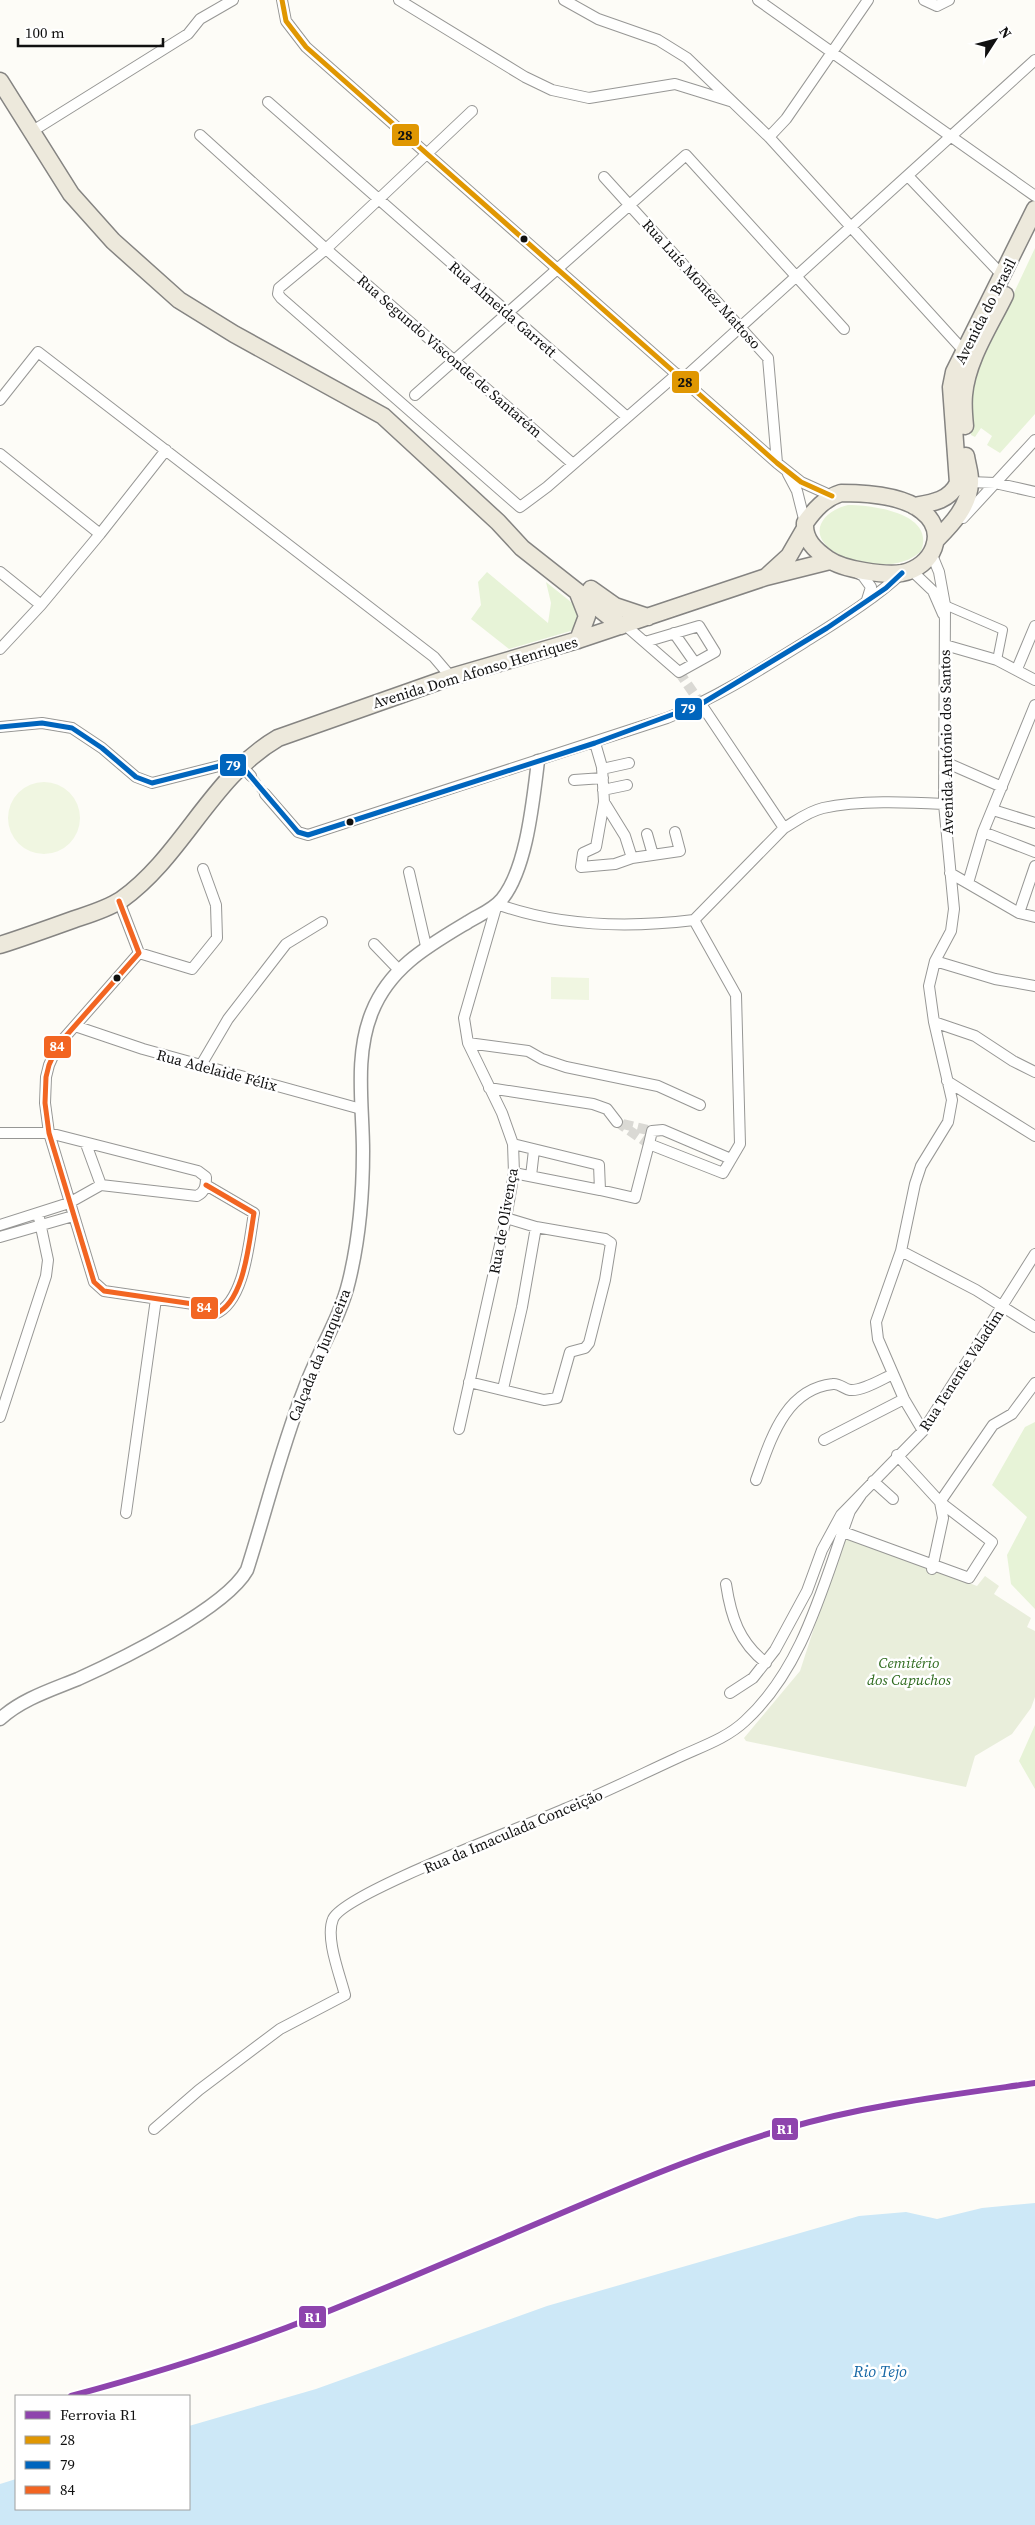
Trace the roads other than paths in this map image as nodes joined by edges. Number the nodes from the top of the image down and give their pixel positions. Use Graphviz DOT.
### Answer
graph roads {
  1 [pos="233,0"];
  2 [pos="282,0"];
  3 [pos="399,0"];
  4 [pos="564,0"];
  5 [pos="758,0"];
  6 [pos="868,0"];
  7 [pos="924,0"];
  8 [pos="949,0"];
  9 [pos="832,51"];
  10 [pos="1035,60"];
  11 [pos="0,80"];
  12 [pos="268,102"];
  13 [pos="735,103"];
  14 [pos="472,111"];
  15 [pos="31,132"];
  16 [pos="200,135"];
  17 [pos="951,136"];
  18 [pos="769,137"];
  19 [pos="428,154"];
  20 [pos="908,176"];
  21 [pos="604,177"];
  22 [pos="1035,196"];
  23 [pos="380,200"];
  24 [pos="630,204"];
  25 [pos="1035,209"];
  26 [pos="851,228"];
  27 [pos="1035,234"];
  28 [pos="326,249"];
  29 [pos="558,270"];
  30 [pos="798,276"];
  31 [pos="1003,276"];
  32 [pos="508,314"];
  33 [pos="741,327"];
  34 [pos="844,329"];
  35 [pos="963,350"];
  36 [pos="456,361"];
  37 [pos="680,376"];
  38 [pos="415,395"];
  39 [pos="0,400"];
  40 [pos="627,417"];
  41 [pos="1035,440"];
  42 [pos="166,450"];
  43 [pos="0,454"];
  44 [pos="777,463"];
  45 [pos="573,464"];
  46 [pos="787,471"];
  47 [pos="970,482"];
  48 [pos="995,483"];
  49 [pos="1035,492"];
  50 [pos="832,496"];
  51 [pos="914,506"];
  52 [pos="498,522"];
  53 [pos="953,524"];
  54 [pos="805,527"];
  55 [pos="100,534"];
  56 [pos="935,547"];
  57 [pos="830,561"];
  58 [pos="849,568"];
  59 [pos="907,571"];
  60 [pos="0,572"];
  61 [pos="766,577"];
  62 [pos="577,592"];
  63 [pos="866,601"];
  64 [pos="41,605"];
  65 [pos="945,605"];
  66 [pos="648,617"];
  67 [pos="945,620"];
  68 [pos="623,625"];
  69 [pos="1035,626"];
  70 [pos="674,634"];
  71 [pos="578,640"];
  72 [pos="645,642"];
  73 [pos="945,645"];
  74 [pos="0,648"];
  75 [pos="997,660"];
  76 [pos="695,663"];
  77 [pos="1017,670"];
  78 [pos="451,677"];
  79 [pos="1035,680"];
  80 [pos="701,704"];
  81 [pos="1035,705"];
  82 [pos="0,727"];
  83 [pos="595,743"];
  84 [pos="538,761"];
  85 [pos="629,762"];
  86 [pos="944,762"];
  87 [pos="246,770"];
  88 [pos="602,773"];
  89 [pos="574,780"];
  90 [pos="627,785"];
  91 [pos="1002,786"];
  92 [pos="603,790"];
  93 [pos="265,794"];
  94 [pos="604,802"];
  95 [pos="944,804"];
  96 [pos="993,810"];
  97 [pos="1035,823"];
  98 [pos="784,828"];
  99 [pos="675,832"];
  100 [pos="983,832"];
  101 [pos="648,834"];
  102 [pos="1035,852"];
  103 [pos="653,855"];
  104 [pos="632,858"];
  105 [pos="1035,866"];
  106 [pos="203,869"];
  107 [pos="409,872"];
  108 [pos="950,873"];
  109 [pos="968,883"];
  110 [pos="119,901"];
  111 [pos="497,904"];
  112 [pos="1019,913"];
  113 [pos="1035,917"];
  114 [pos="694,920"];
  115 [pos="322,922"];
  116 [pos="374,944"];
  117 [pos="0,945"];
  118 [pos="426,946"];
  119 [pos="139,953"];
  120 [pos="936,961"];
  121 [pos="399,970"];
  122 [pos="1035,986"];
  123 [pos="934,1022"];
  124 [pos="75,1026"];
  125 [pos="468,1043"];
  126 [pos="201,1065"];
  127 [pos="1035,1072"];
  128 [pos="947,1081"];
  129 [pos="489,1088"];
  130 [pos="700,1105"];
  131 [pos="361,1109"];
  132 [pos="617,1122"];
  133 [pos="0,1133"];
  134 [pos="49,1133"];
  135 [pos="1035,1136"];
  136 [pos="86,1144"];
  137 [pos="513,1144"];
  138 [pos="649,1144"];
  139 [pos="534,1150"];
  140 [pos="731,1159"];
  141 [pos="514,1173"];
  142 [pos="530,1176"];
  143 [pos="101,1185"];
  144 [pos="206,1185"];
  145 [pos="600,1190"];
  146 [pos="69,1203"];
  147 [pos="38,1213"];
  148 [pos="73,1216"];
  149 [pos="506,1218"];
  150 [pos="0,1225"];
  151 [pos="41,1225"];
  152 [pos="536,1227"];
  153 [pos="0,1237"];
  154 [pos="901,1251"];
  155 [pos="1035,1254"];
  156 [pos="156,1299"];
  157 [pos="1003,1307"];
  158 [pos="1035,1327"];
  159 [pos="893,1374"];
  160 [pos="470,1382"];
  161 [pos="1035,1383"];
  162 [pos="502,1389"];
  163 [pos="904,1399"];
  164 [pos="0,1416"];
  165 [pos="459,1429"];
  166 [pos="922,1431"];
  167 [pos="824,1440"];
  168 [pos="897,1455"];
  169 [pos="756,1480"];
  170 [pos="873,1481"];
  171 [pos="861,1495"];
  172 [pos="894,1499"];
  173 [pos="940,1502"];
  174 [pos="126,1513"];
  175 [pos="842,1532"];
  176 [pos="932,1567"];
  177 [pos="726,1584"];
  178 [pos="766,1663"];
  179 [pos="730,1693"];
  180 [pos="0,1719"];
  181 [pos="154,2129"];
  1 -- 15 [label="street"];
  2 -- 19 [label="street"];
  3 -- 13 [label="street"];
  4 -- 13 [label="street"];
  5 -- 9 [label="street"];
  6 -- 9 [label="street"];
  7 -- 8 [label="street"];
  9 -- 17 [label="street"];
  9 -- 18 [label="street"];
  10 -- 17 [label="street"];
  11 -- 15 [label="main road"];
  12 -- 23 [label="street, Rua Almeida Garrett"];
  13 -- 18 [label="street"];
  14 -- 19 [label="street"];
  15 -- 52 [label="main road"];
  16 -- 28 [label="street, Rua Segundo Visconde de Santarém"];
  17 -- 20 [label="street"];
  17 -- 22 [label="street"];
  18 -- 26 [label="street"];
  19 -- 23 [label="street"];
  19 -- 29 [label="street"];
  20 -- 26 [label="street"];
  20 -- 31 [label="street"];
  21 -- 24 [label="street, Rua Luís Montez Mattoso"];
  23 -- 28 [label="street"];
  23 -- 32 [label="street, Rua Almeida Garrett"];
  24 -- 29 [label="street"];
  24 -- 30 [label="street"];
  24 -- 33 [label="street, Rua Luís Montez Mattoso"];
  25 -- 31 [label="main road, Avenida do Brasil"];
  26 -- 30 [label="street"];
  26 -- 35 [label="street"];
  27 -- 47 [label="main road, Avenida do Brasil"];
  28 -- 36 [label="street, Rua Segundo Visconde de Santarém"];
  28 -- 45 [label="street"];
  29 -- 32 [label="street"];
  29 -- 37 [label="street"];
  30 -- 33 [label="street"];
  30 -- 34 [label="street"];
  31 -- 35 [label="main road, Avenida do Brasil"];
  32 -- 36 [label="street"];
  32 -- 40 [label="street, Rua Almeida Garrett"];
  33 -- 37 [label="street"];
  33 -- 44 [label="street, Rua Luís Montez Mattoso"];
  35 -- 51 [label="main road, Avenida do Brasil"];
  36 -- 38 [label="street"];
  36 -- 45 [label="street, Rua Segundo Visconde de Santarém"];
  37 -- 40 [label="street"];
  37 -- 44 [label="street"];
  39 -- 42 [label="street"];
  40 -- 45 [label="street"];
  41 -- 48 [label="street"];
  42 -- 55 [label="street"];
  42 -- 78 [label="street"];
  43 -- 55 [label="street"];
  44 -- 46 [label="street"];
  46 -- 50 [label="street"];
  46 -- 54 [label="street"];
  47 -- 48 [label="street"];
  47 -- 53 [label="main road, Avenida do Brasil"];
  48 -- 49 [label="street"];
  48 -- 53 [label="street"];
  50 -- 51 [label="main road"];
  50 -- 54 [label="main road"];
  51 -- 56 [label="main road"];
  52 -- 62 [label="main road"];
  52 -- 66 [label="main road"];
  53 -- 56 [label="main road, Avenida do Brasil"];
  54 -- 57 [label="main road"];
  54 -- 61 [label="main road, Avenida Dom Afonso Henriques"];
  55 -- 64 [label="street"];
  56 -- 59 [label="main road"];
  56 -- 65 [label="street, Avenida António dos Santos"];
  57 -- 58 [label="main road"];
  57 -- 61 [label="main road, Avenida Dom Afonso Henriques"];
  58 -- 59 [label="main road"];
  58 -- 63 [label="street"];
  59 -- 63 [label="street"];
  59 -- 67 [label="street, Avenida António dos Santos"];
  60 -- 64 [label="street"];
  61 -- 66 [label="main road, Avenida Dom Afonso Henriques"];
  62 -- 68 [label="main road"];
  62 -- 71 [label="main road"];
  63 -- 80 [label="street"];
  64 -- 74 [label="street"];
  65 -- 67 [label="street, Avenida António dos Santos"];
  65 -- 75 [label="street"];
  66 -- 68 [label="main road, Avenida Dom Afonso Henriques"];
  67 -- 73 [label="street, Avenida António dos Santos"];
  68 -- 71 [label="main road, Avenida Dom Afonso Henriques"];
  68 -- 72 [label="street"];
  69 -- 77 [label="street"];
  70 -- 72 [label="street"];
  70 -- 76 [label="street"];
  70 -- 76 [label="street"];
  71 -- 78 [label="main road, Avenida Dom Afonso Henriques"];
  72 -- 76 [label="street"];
  73 -- 75 [label="street"];
  73 -- 86 [label="street, Avenida António dos Santos"];
  75 -- 77 [label="street"];
  77 -- 79 [label="street"];
  78 -- 87 [label="main road, Avenida Dom Afonso Henriques"];
  80 -- 83 [label="street"];
  80 -- 98 [label="street"];
  81 -- 91 [label="street"];
  82 -- 87 [label="street"];
  83 -- 84 [label="street"];
  83 -- 88 [label="street"];
  84 -- 93 [label="street"];
  84 -- 111 [label="street"];
  85 -- 88 [label="street"];
  86 -- 91 [label="street"];
  86 -- 95 [label="street, Avenida António dos Santos"];
  87 -- 110 [label="main road, Avenida Dom Afonso Henriques"];
  88 -- 89 [label="street"];
  88 -- 92 [label="street"];
  90 -- 92 [label="street"];
  91 -- 96 [label="street"];
  92 -- 94 [label="street"];
  94 -- 104 [label="street"];
  94 -- 104 [label="street"];
  95 -- 98 [label="street"];
  95 -- 108 [label="street, Avenida António dos Santos"];
  96 -- 97 [label="street"];
  96 -- 100 [label="street"];
  98 -- 114 [label="street"];
  99 -- 103 [label="street"];
  100 -- 102 [label="street"];
  100 -- 109 [label="street"];
  101 -- 103 [label="street"];
  103 -- 104 [label="street"];
  105 -- 112 [label="street"];
  106 -- 119 [label="street"];
  107 -- 118 [label="street"];
  108 -- 109 [label="street"];
  108 -- 120 [label="street, Avenida António dos Santos"];
  109 -- 112 [label="street"];
  110 -- 117 [label="main road, Avenida Dom Afonso Henriques"];
  110 -- 119 [label="street"];
  111 -- 114 [label="street"];
  111 -- 118 [label="street, Calçada da Junqueira"];
  111 -- 125 [label="street, Rua de Olivença"];
  112 -- 113 [label="street"];
  114 -- 140 [label="street"];
  115 -- 126 [label="street"];
  116 -- 121 [label="street"];
  118 -- 121 [label="street, Calçada da Junqueira"];
  119 -- 124 [label="street"];
  120 -- 122 [label="street"];
  120 -- 123 [label="street, Avenida António dos Santos"];
  121 -- 131 [label="street, Calçada da Junqueira"];
  123 -- 127 [label="street"];
  123 -- 128 [label="street, Avenida António dos Santos"];
  124 -- 126 [label="street, Rua Adelaide Félix"];
  124 -- 134 [label="street"];
  125 -- 129 [label="street, Rua de Olivença"];
  125 -- 130 [label="street"];
  126 -- 131 [label="street, Rua Adelaide Félix"];
  128 -- 135 [label="street"];
  128 -- 154 [label="street, Avenida António dos Santos"];
  129 -- 132 [label="street"];
  129 -- 137 [label="street, Rua de Olivença"];
  131 -- 180 [label="street, Calçada da Junqueira"];
  133 -- 134 [label="street"];
  134 -- 136 [label="street"];
  134 -- 146 [label="street"];
  136 -- 143 [label="street"];
  136 -- 144 [label="street"];
  137 -- 139 [label="street"];
  137 -- 141 [label="street, Rua de Olivença"];
  138 -- 140 [label="street"];
  138 -- 140 [label="street"];
  138 -- 145 [label="street"];
  139 -- 142 [label="street"];
  139 -- 145 [label="street"];
  141 -- 142 [label="street"];
  141 -- 149 [label="street, Rua de Olivença"];
  142 -- 145 [label="street"];
  143 -- 144 [label="street"];
  143 -- 146 [label="street"];
  144 -- 156 [label="street"];
  146 -- 147 [label="street"];
  146 -- 148 [label="street"];
  147 -- 150 [label="street"];
  147 -- 151 [label="street"];
  148 -- 151 [label="street"];
  148 -- 156 [label="street"];
  149 -- 152 [label="street"];
  149 -- 160 [label="street, Rua de Olivença"];
  151 -- 153 [label="street"];
  151 -- 164 [label="street"];
  152 -- 162 [label="street"];
  152 -- 162 [label="street"];
  154 -- 157 [label="street"];
  154 -- 159 [label="street, Avenida António dos Santos"];
  155 -- 157 [label="street, Rua Tenente Valadim"];
  156 -- 174 [label="street"];
  157 -- 158 [label="street"];
  157 -- 166 [label="street, Rua Tenente Valadim"];
  159 -- 163 [label="street, Avenida António dos Santos"];
  159 -- 169 [label="street"];
  160 -- 162 [label="street"];
  160 -- 165 [label="street, Rua de Olivença"];
  161 -- 173 [label="street"];
  163 -- 166 [label="street, Avenida António dos Santos"];
  163 -- 167 [label="street"];
  166 -- 168 [label="street, Rua Tenente Valadim"];
  168 -- 170 [label="street, Rua Tenente Valadim"];
  168 -- 173 [label="street"];
  170 -- 171 [label="street, Rua Tenente Valadim"];
  170 -- 172 [label="street"];
  171 -- 175 [label="street, Rua da Imaculada Conceição"];
  171 -- 178 [label="street, Rua Tenente Valadim"];
  173 -- 176 [label="street"];
  173 -- 176 [label="street"];
  175 -- 176 [label="street"];
  175 -- 181 [label="street, Rua da Imaculada Conceição"];
  177 -- 178 [label="street"];
  178 -- 179 [label="street, Rua Tenente Valadim"];
}
